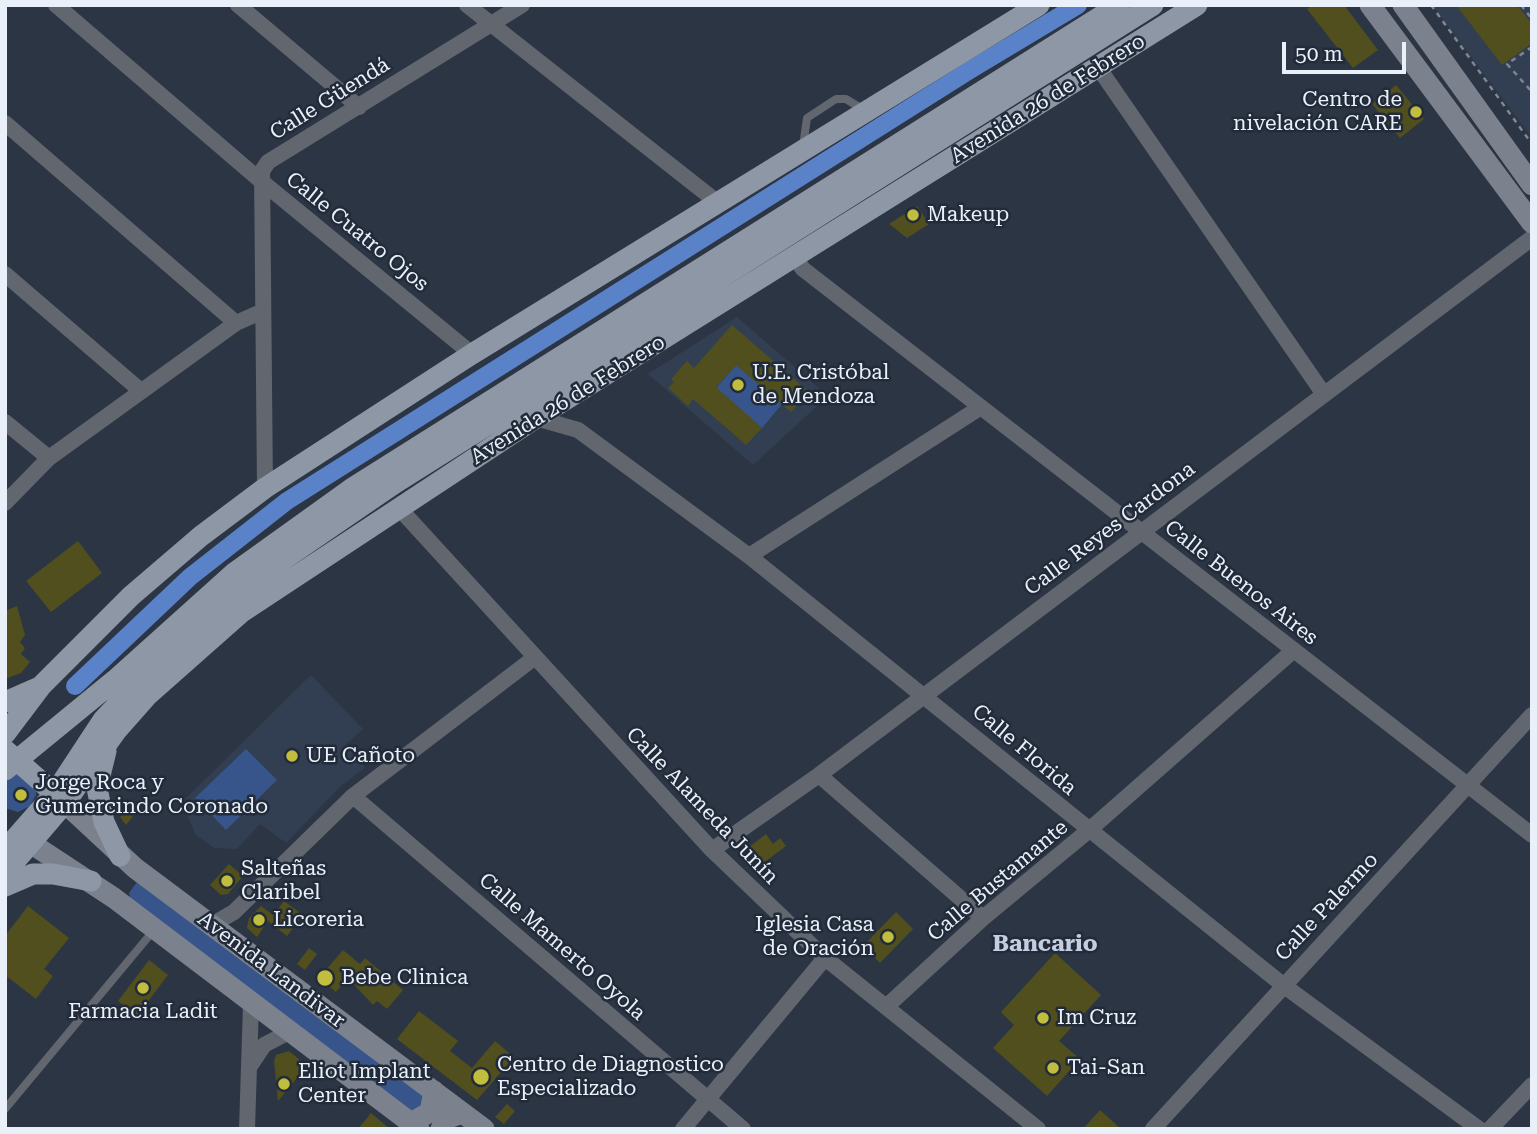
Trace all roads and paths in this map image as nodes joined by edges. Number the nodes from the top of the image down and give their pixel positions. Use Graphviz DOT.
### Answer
graph roads {
  1 [pos="56,5"];
  2 [pos="238,5"];
  3 [pos="522,5"];
  4 [pos="1039,5"];
  5 [pos="1119,5"];
  6 [pos="1153,5"];
  7 [pos="1197,5"];
  8 [pos="1370,5"];
  9 [pos="1431,5"];
  10 [pos="1521,5"];
  11 [pos="470,6"];
  12 [pos="1404,7"];
  13 [pos="1532,19"];
  14 [pos="1382,23"];
  15 [pos="490,24"];
  16 [pos="1532,47"];
  17 [pos="1098,67"];
  18 [pos="1532,92"];
  19 [pos="359,107"];
  20 [pos="5,123"];
  21 [pos="1532,144"];
  22 [pos="261,181"];
  23 [pos="1532,185"];
  24 [pos="717,202"];
  25 [pos="1532,223"];
  26 [pos="1532,237"];
  27 [pos="795,258"];
  28 [pos="5,274"];
  29 [pos="261,312"];
  30 [pos="236,323"];
  31 [pos="472,354"];
  32 [pos="141,391"];
  33 [pos="1323,393"];
  34 [pos="981,407"];
  35 [pos="536,418"];
  36 [pos="5,422"];
  37 [pos="265,454"];
  38 [pos="49,458"];
  39 [pos="286,474"];
  40 [pos="265,488"];
  41 [pos="5,503"];
  42 [pos="398,508"];
  43 [pos="1141,532"];
  44 [pos="749,556"];
  45 [pos="1294,650"];
  46 [pos="534,658"];
  47 [pos="42,685"];
  48 [pos="925,695"];
  49 [pos="5,702"];
  50 [pos="1532,715"];
  51 [pos="117,730"];
  52 [pos="5,734"];
  53 [pos="9,760"];
  54 [pos="819,775"];
  55 [pos="1468,788"];
  56 [pos="354,796"];
  57 [pos="60,798"];
  58 [pos="1088,831"];
  59 [pos="1532,835"];
  60 [pos="15,838"];
  61 [pos="712,850"];
  62 [pos="120,856"];
  63 [pos="5,873"];
  64 [pos="91,881"];
  65 [pos="5,886"];
  66 [pos="983,918"];
  67 [pos="210,926"];
  68 [pos="154,930"];
  69 [pos="825,958"];
  70 [pos="1283,985"];
  71 [pos="251,1004"];
  72 [pos="887,1006"];
  73 [pos="289,1032"];
  74 [pos="249,1068"];
  75 [pos="1532,1085"];
  76 [pos="434,1091"];
  77 [pos="707,1099"];
  78 [pos="5,1109"];
  79 [pos="462,1112"];
  80 [pos="415,1126"];
  81 [pos="247,1129"];
  82 [pos="440,1129"];
  83 [pos="484,1129"];
  84 [pos="683,1129"];
  85 [pos="743,1129"];
  86 [pos="1038,1129"];
  87 [pos="1153,1129"];
  88 [pos="1479,1129"];
  89 [pos="1490,1129"];
  1 -- 22 [label="street, Calle Cuatro Ojos"];
  2 -- 19 [label="street"];
  3 -- 15 [label="street, Calle Güendá"];
  4 -- 24 [label="main road"];
  5 -- 53 [label="main road, Avenida 26 de Febrero"];
  6 -- 57 [label="main road, Avenida 26 de Febrero"];
  7 -- 17 [label="main road, Avenida 26 de Febrero"];
  8 -- 14 [label="main road"];
  9 -- 21 [label="path"];
  10 -- 13 [label="path"];
  11 -- 15 [label="street"];
  12 -- 14 [label="main road"];
  12 -- 23 [label="main road"];
  14 -- 25 [label="main road"];
  15 -- 19 [label="street, Calle Güendá"];
  15 -- 24 [label="street"];
  16 -- 18 [label="path"];
  17 -- 27 [label="main road, Avenida 26 de Febrero"];
  17 -- 33 [label="street"];
  19 -- 22 [label="street, Calle Güendá"];
  20 -- 30 [label="street"];
  22 -- 29 [label="street"];
  22 -- 31 [label="street, Calle Cuatro Ojos"];
  24 -- 31 [label="main road"];
  26 -- 33 [label="street, Calle Reyes Cardona"];
  27 -- 34 [label="street, Calle Buenos Aires"];
  27 -- 35 [label="main road, Avenida 26 de Febrero"];
  28 -- 32 [label="street"];
  29 -- 30 [label="street"];
  29 -- 37 [label="street"];
  30 -- 32 [label="street"];
  31 -- 39 [label="main road"];
  32 -- 38 [label="street"];
  33 -- 43 [label="street, Calle Reyes Cardona"];
  34 -- 43 [label="street, Calle Buenos Aires"];
  34 -- 44 [label="street"];
  35 -- 42 [label="main road, Avenida 26 de Febrero"];
  35 -- 44 [label="street, Calle Florida"];
  36 -- 38 [label="street"];
  37 -- 39 [label="street"];
  37 -- 40 [label="street"];
  38 -- 41 [label="street"];
  39 -- 40 [label="main road"];
  40 -- 47 [label="main road"];
  42 -- 46 [label="street, Calle Alameda Junín"];
  42 -- 51 [label="main road, Avenida 26 de Febrero"];
  43 -- 45 [label="street, Calle Buenos Aires"];
  43 -- 48 [label="street, Calle Reyes Cardona"];
  44 -- 48 [label="street, Calle Florida"];
  45 -- 55 [label="street, Calle Buenos Aires"];
  45 -- 58 [label="street, Calle Bustamante"];
  46 -- 56 [label="street"];
  46 -- 61 [label="street, Calle Alameda Junín"];
  47 -- 49 [label="main road"];
  47 -- 52 [label="main road"];
  48 -- 54 [label="street, Calle Reyes Cardona"];
  48 -- 58 [label="street, Calle Florida"];
  50 -- 55 [label="street, Calle Palermo"];
  51 -- 57 [label="main road, Avenida 26 de Febrero"];
  51 -- 62 [label="main road"];
  53 -- 57 [label="main road"];
  54 -- 61 [label="street, Calle Reyes Cardona"];
  54 -- 66 [label="street"];
  55 -- 59 [label="street, Calle Buenos Aires"];
  55 -- 70 [label="street, Calle Palermo"];
  56 -- 67 [label="street"];
  56 -- 77 [label="street, Calle Mamerto Oyola"];
  57 -- 60 [label="main road, Avenida 26 de Febrero"];
  57 -- 62 [label="main road, Avenida Landivar"];
  58 -- 66 [label="street, Calle Bustamante"];
  58 -- 70 [label="street, Calle Florida"];
  60 -- 63 [label="main road, Avenida 26 de Febrero"];
  60 -- 64 [label="main road, Avenida Landivar"];
  61 -- 69 [label="street, Calle Alameda Junín"];
  62 -- 67 [label="main road, Avenida Landivar"];
  64 -- 65 [label="main road"];
  64 -- 68 [label="main road, Avenida Landivar"];
  66 -- 72 [label="street, Calle Bustamante"];
  67 -- 76 [label="main road, Avenida Landivar"];
  68 -- 71 [label="main road, Avenida Landivar"];
  68 -- 78 [label="lane"];
  69 -- 72 [label="street, Calle Alameda Junín"];
  69 -- 77 [label="street"];
  70 -- 87 [label="street, Calle Palermo"];
  70 -- 88 [label="street, Calle Florida"];
  71 -- 73 [label="main road, Avenida Landivar"];
  71 -- 74 [label="street"];
  72 -- 86 [label="street, Calle Alameda Junín"];
  73 -- 74 [label="street"];
  73 -- 80 [label="main road, Avenida Landivar"];
  74 -- 81 [label="street"];
  75 -- 89 [label="street"];
  76 -- 79 [label="main road, Avenida Landivar"];
  76 -- 80 [label="main road"];
  77 -- 84 [label="street"];
  77 -- 85 [label="street, Calle Mamerto Oyola"];
  79 -- 82 [label="main road"];
  79 -- 83 [label="main road, Avenida Landivar"];
}
